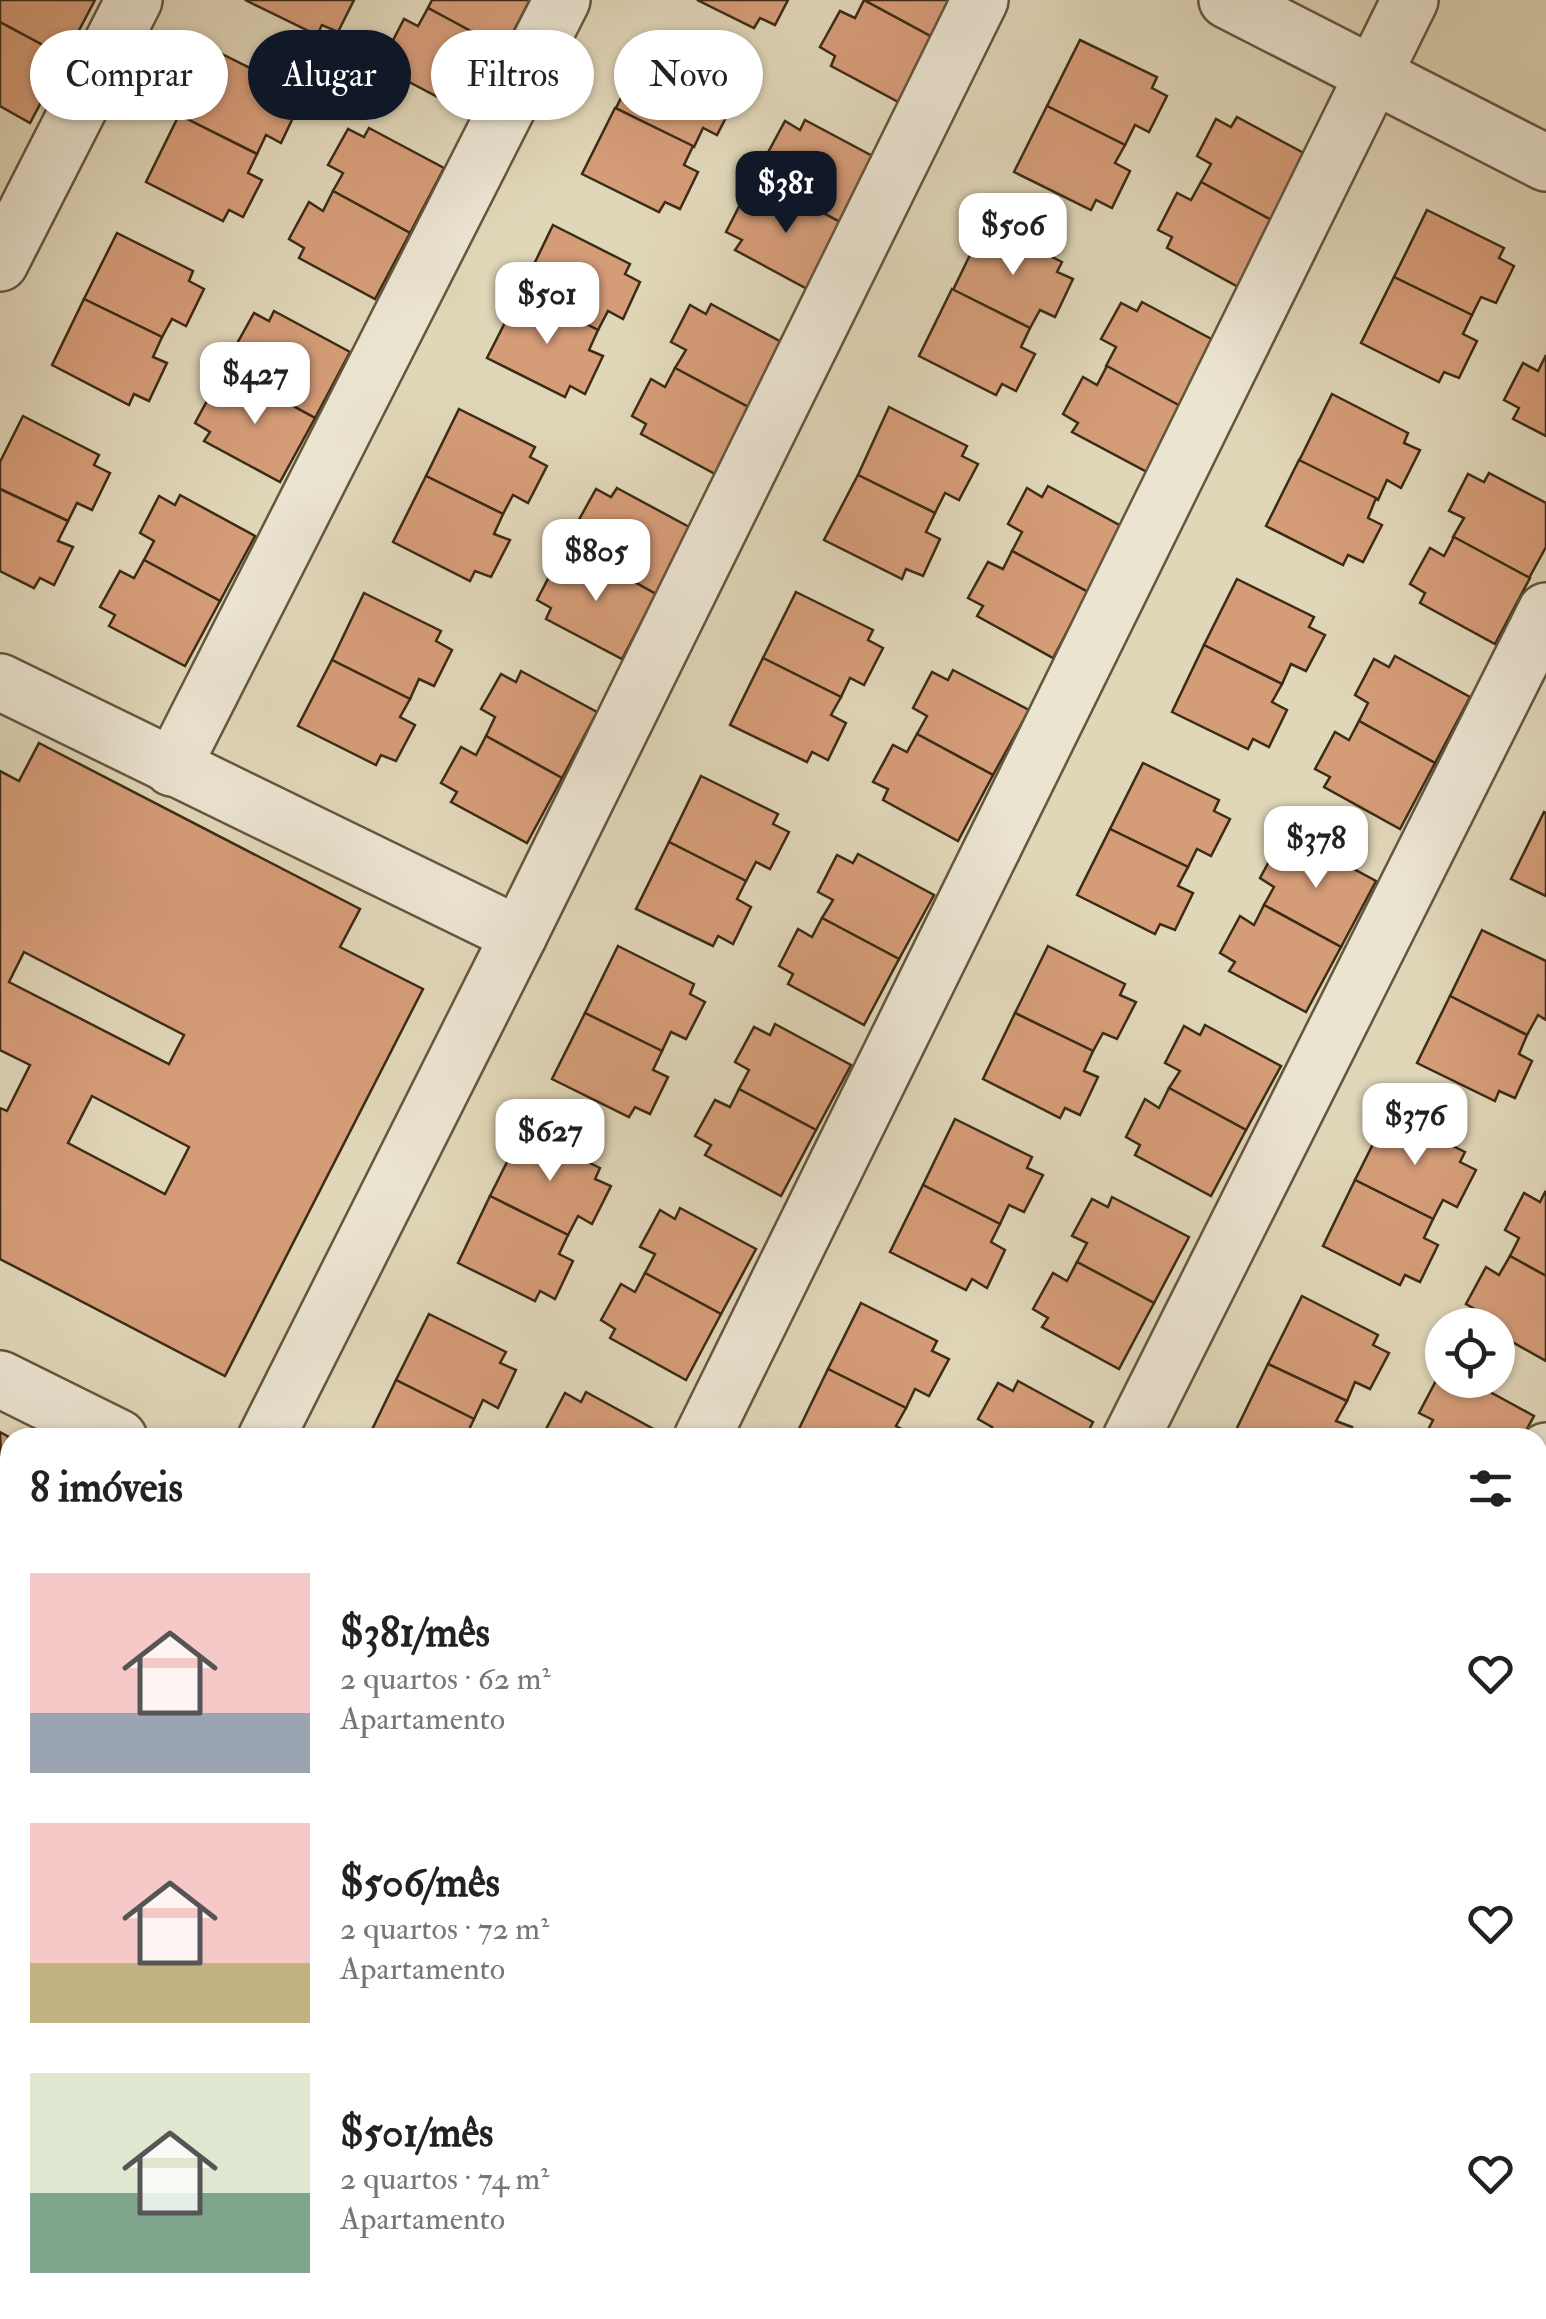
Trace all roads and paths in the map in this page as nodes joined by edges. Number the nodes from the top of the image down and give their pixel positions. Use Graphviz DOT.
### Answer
graph roads {
  1 [pos="134,0"];
  2 [pos="562,0"];
  3 [pos="980,0"];
  4 [pos="1227,0"];
  5 [pos="1410,0"];
  6 [pos="1371,74"];
  7 [pos="1546,163"];
  8 [pos="0,263"];
  9 [pos="1546,612"];
  10 [pos="0,682"];
  11 [pos="172,768"];
  12 [pos="519,934"];
  13 [pos="0,1379"];
  14 [pos="99,1428"];
  15 [pos="271,1428"];
  16 [pos="707,1428"];
  17 [pos="1135,1428"];
  1 -- 8 [label="street"];
  2 -- 11 [label="street"];
  3 -- 12 [label="street"];
  4 -- 6 [label="street"];
  5 -- 6 [label="street"];
  6 -- 7 [label="street"];
  6 -- 16 [label="street"];
  9 -- 17 [label="street"];
  10 -- 11 [label="street"];
  11 -- 12 [label="street"];
  12 -- 15 [label="street"];
  13 -- 14 [label="street"];
}
